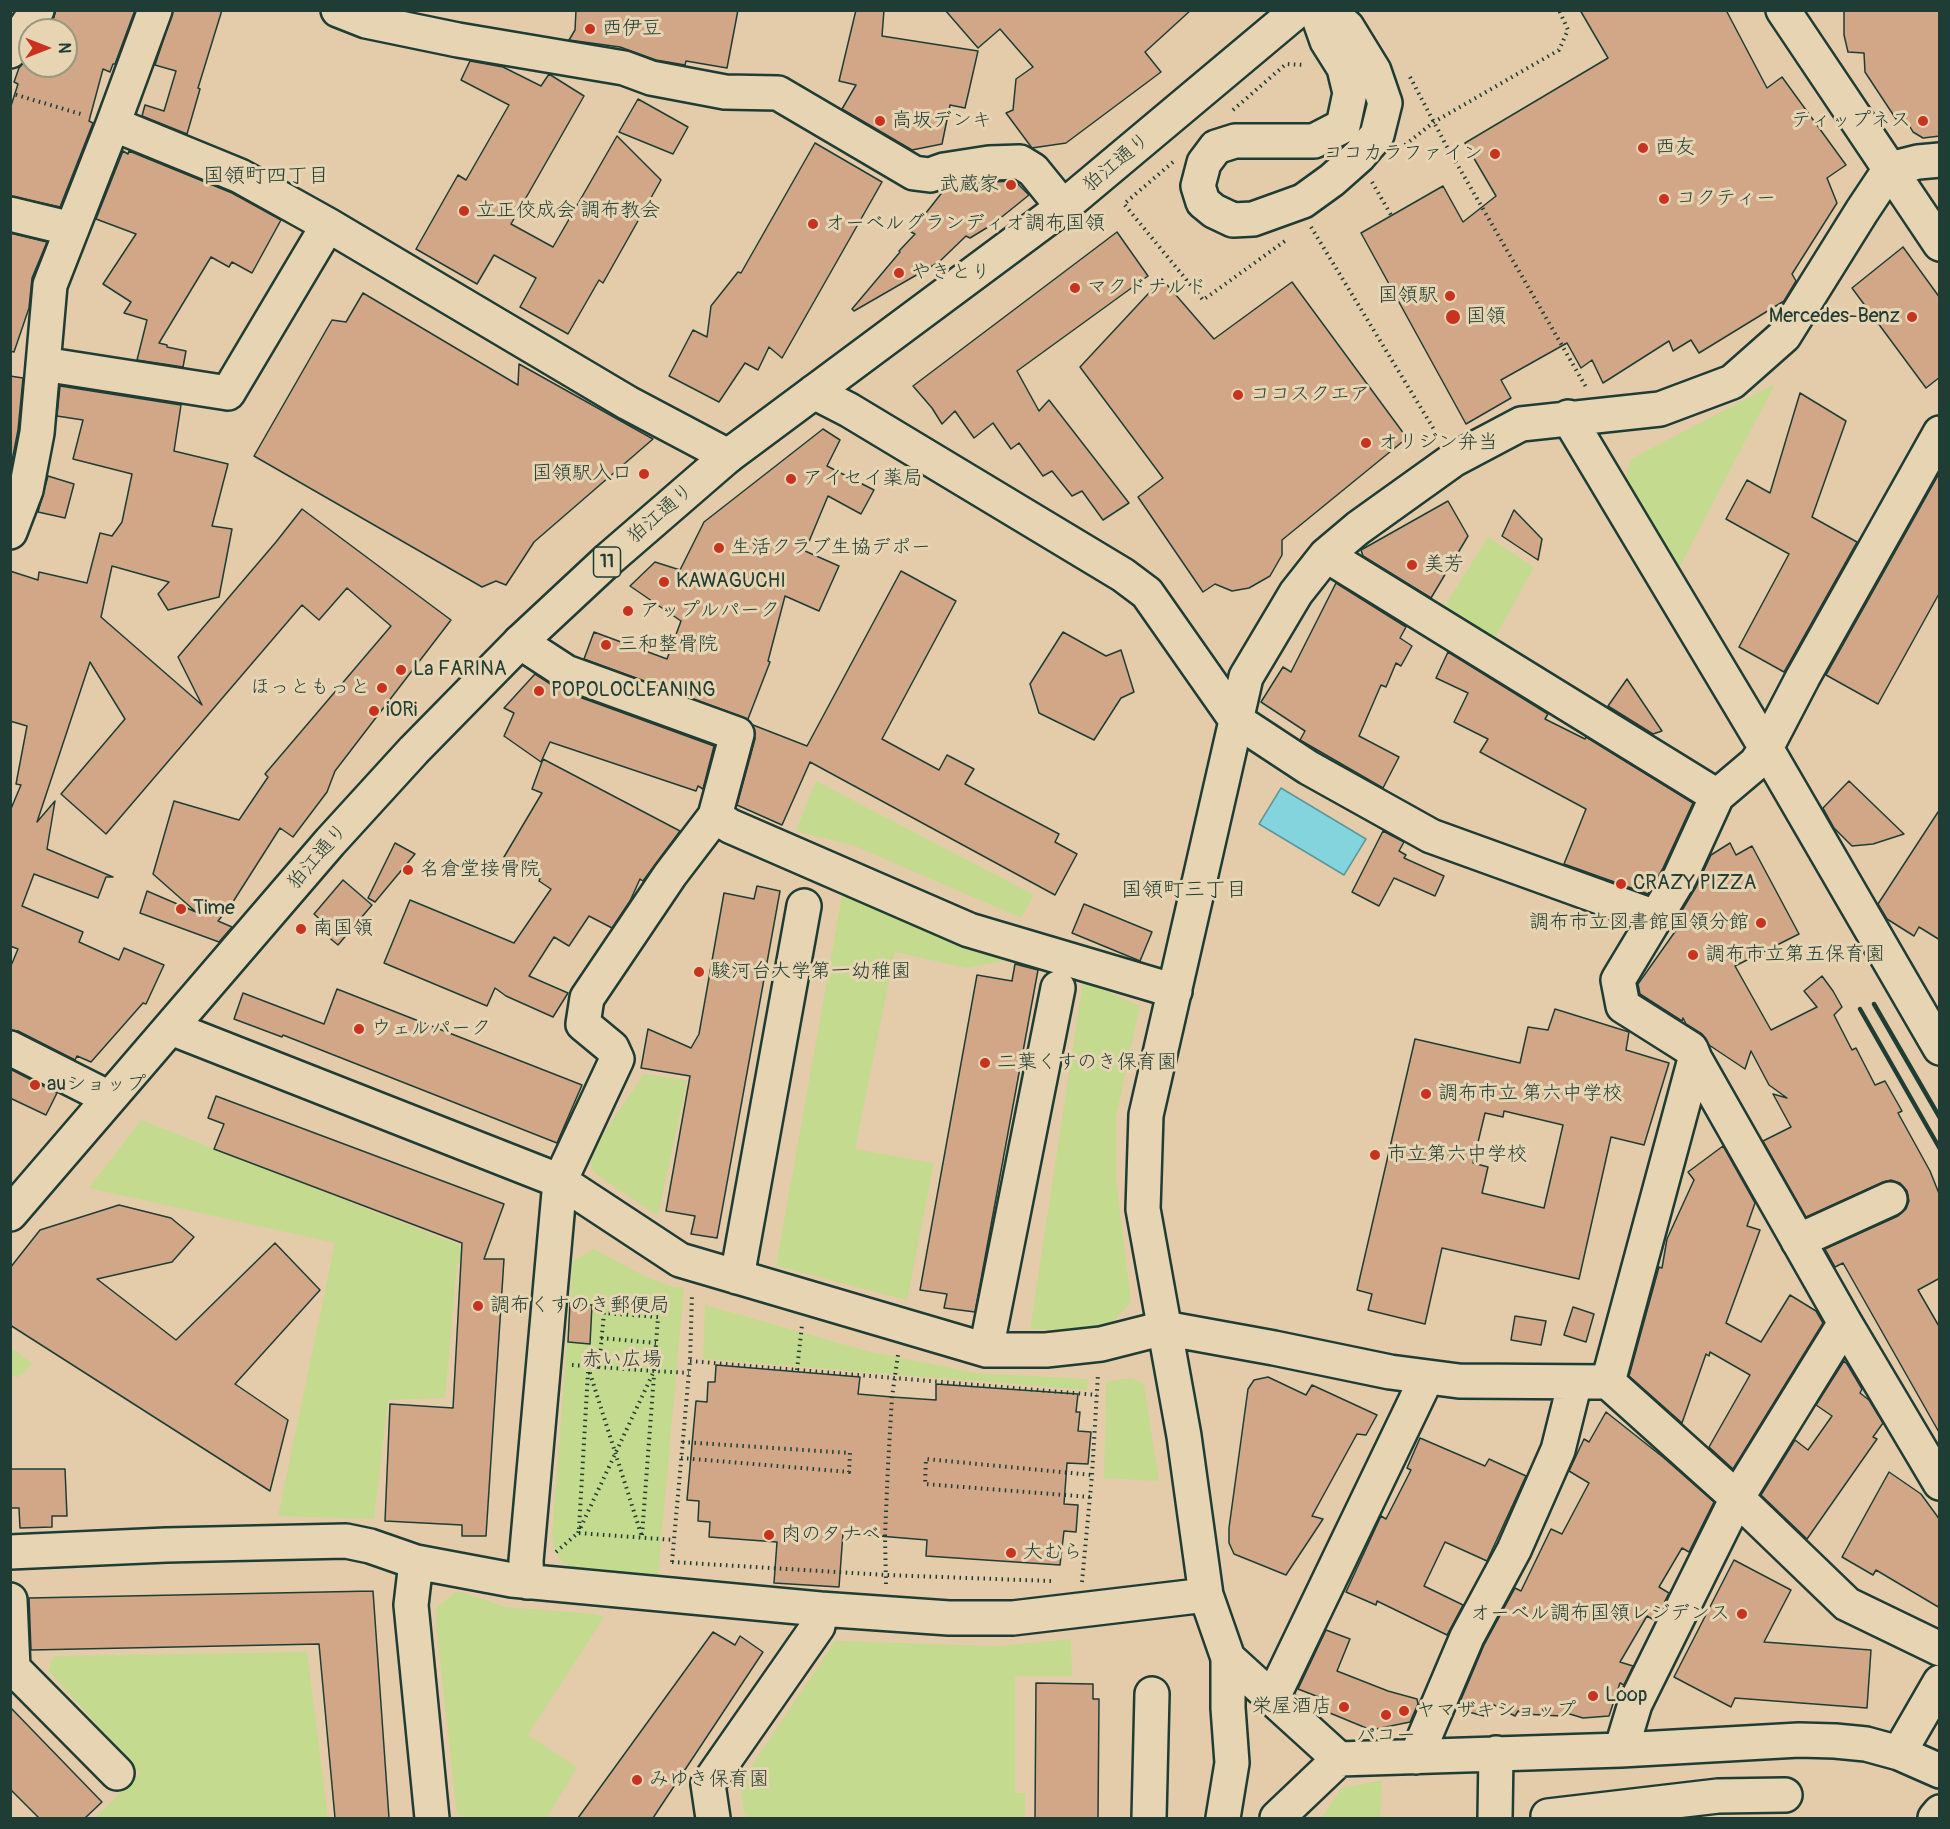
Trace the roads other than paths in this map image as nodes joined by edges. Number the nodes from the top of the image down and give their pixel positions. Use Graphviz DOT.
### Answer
graph roads {
  1 [pos="37,10"];
  2 [pos="155,10"];
  3 [pos="338,10"];
  4 [pos="1298,10"];
  5 [pos="1316,10"];
  6 [pos="1327,10"];
  7 [pos="1783,10"];
  8 [pos="10,51"];
  9 [pos="113,124"];
  10 [pos="1940,160"];
  11 [pos="1890,169"];
  12 [pos="1063,207"];
  13 [pos="10,214"];
  14 [pos="328,225"];
  15 [pos="72,229"];
  16 [pos="1940,244"];
  17 [pos="43,364"];
  18 [pos="814,392"];
  19 [pos="1568,417"];
  20 [pos="24,428"];
  21 [pos="1940,434"];
  22 [pos="728,456"];
  23 [pos="10,532"];
  24 [pos="1326,555"];
  25 [pos="520,642"];
  26 [pos="1236,720"];
  27 [pos="1766,748"];
  28 [pos="1717,796"];
  29 [pos="715,816"];
  30 [pos="804,906"];
  31 [pos="1655,917"];
  32 [pos="1058,988"];
  33 [pos="1175,991"];
  34 [pos="171,1028"];
  35 [pos="1939,1046"];
  36 [pos="10,1048"];
  37 [pos="1695,1059"];
  38 [pos="109,1098"];
  39 [pos="560,1181"];
  40 [pos="1890,1199"];
  41 [pos="10,1214"];
  42 [pos="1798,1241"];
  43 [pos="737,1277"];
  44 [pos="1845,1323"];
  45 [pos="1164,1328"];
  46 [pos="986,1350"];
  47 [pos="1427,1377"];
  48 [pos="1575,1382"];
  49 [pos="1608,1382"];
  50 [pos="1940,1483"];
  51 [pos="1737,1498"];
  52 [pos="10,1552"];
  53 [pos="416,1562"];
  54 [pos="527,1582"];
  55 [pos="1206,1595"];
  56 [pos="10,1600"];
  57 [pos="820,1609"];
  58 [pos="1940,1649"];
  59 [pos="1228,1658"];
  60 [pos="12,1667"];
  61 [pos="1940,1682"];
  62 [pos="1152,1695"];
  63 [pos="1268,1695"];
  64 [pos="1228,1708"];
  65 [pos="1715,1745"];
  66 [pos="1621,1750"];
  67 [pos="1496,1753"];
  68 [pos="1899,1753"];
  69 [pos="1416,1757"];
  70 [pos="1339,1759"];
  71 [pos="1940,1771"];
  72 [pos="117,1773"];
  73 [pos="1718,1796"];
  74 [pos="1626,1812"];
  75 [pos="1940,1812"];
  76 [pos="1226,1816"];
  77 [pos="1548,1816"];
  78 [pos="432,1818"];
  79 [pos="713,1818"];
  80 [pos="1149,1818"];
  81 [pos="1277,1818"];
  82 [pos="1495,1818"];
  83 [pos="1770,1818"];
  84 [pos="1935,1818"];
  1 -- 8 [label="street"];
  2 -- 9 [label="street"];
  3 -- 12 [label="street"];
  4 -- 12 [label="street, 狛江通り / 11"];
  5 -- 6 [label="street"];
  7 -- 11 [label="street"];
  9 -- 14 [label="street"];
  9 -- 15 [label="street"];
  10 -- 11 [label="street"];
  11 -- 16 [label="street"];
  11 -- 19 [label="street"];
  12 -- 18 [label="street, 狛江通り / 11"];
  13 -- 15 [label="street"];
  14 -- 17 [label="street"];
  14 -- 22 [label="street"];
  15 -- 17 [label="street"];
  17 -- 20 [label="street"];
  18 -- 22 [label="street, 狛江通り / 11"];
  18 -- 26 [label="street"];
  19 -- 24 [label="street"];
  19 -- 27 [label="street"];
  20 -- 23 [label="street"];
  21 -- 27 [label="street"];
  22 -- 25 [label="street, 狛江通り / 11"];
  24 -- 26 [label="street"];
  24 -- 28 [label="street"];
  25 -- 29 [label="street"];
  25 -- 34 [label="street, 狛江通り / 11"];
  26 -- 31 [label="street"];
  26 -- 33 [label="street"];
  27 -- 28 [label="street"];
  27 -- 35 [label="street"];
  28 -- 31 [label="street"];
  29 -- 33 [label="street"];
  29 -- 39 [label="street"];
  30 -- 43 [label="street"];
  31 -- 37 [label="street"];
  32 -- 46 [label="street"];
  33 -- 45 [label="street"];
  34 -- 38 [label="street, 狛江通り / 11"];
  34 -- 39 [label="street"];
  36 -- 38 [label="street"];
  37 -- 42 [label="street"];
  37 -- 49 [label="street"];
  38 -- 41 [label="street, 狛江通り / 11"];
  39 -- 43 [label="street"];
  39 -- 54 [label="street"];
  40 -- 42 [label="street"];
  42 -- 44 [label="street"];
  43 -- 46 [label="street"];
  44 -- 50 [label="street"];
  44 -- 51 [label="street"];
  45 -- 46 [label="street"];
  45 -- 47 [label="street"];
  45 -- 55 [label="street"];
  47 -- 48 [label="street"];
  47 -- 63 [label="street"];
  48 -- 49 [label="street"];
  48 -- 69 [label="street"];
  49 -- 51 [label="street"];
  51 -- 58 [label="street"];
  51 -- 66 [label="street"];
  52 -- 53 [label="street"];
  53 -- 54 [label="street"];
  53 -- 78 [label="street"];
  54 -- 57 [label="street"];
  55 -- 57 [label="street"];
  55 -- 59 [label="street"];
  56 -- 60 [label="street"];
  57 -- 79 [label="street"];
  59 -- 63 [label="street"];
  59 -- 64 [label="street"];
  60 -- 72 [label="street"];
  61 -- 68 [label="street"];
  62 -- 80 [label="street"];
  63 -- 64 [label="street"];
  63 -- 70 [label="street"];
  64 -- 76 [label="street"];
  65 -- 66 [label="street"];
  65 -- 68 [label="street"];
  65 -- 73 [label="street"];
  66 -- 67 [label="street"];
  67 -- 69 [label="street"];
  67 -- 82 [label="street"];
  68 -- 71 [label="street"];
  69 -- 70 [label="street"];
  70 -- 81 [label="street"];
  73 -- 74 [label="street"];
  73 -- 83 [label="street"];
  74 -- 77 [label="street"];
  75 -- 84 [label="street"];
}
